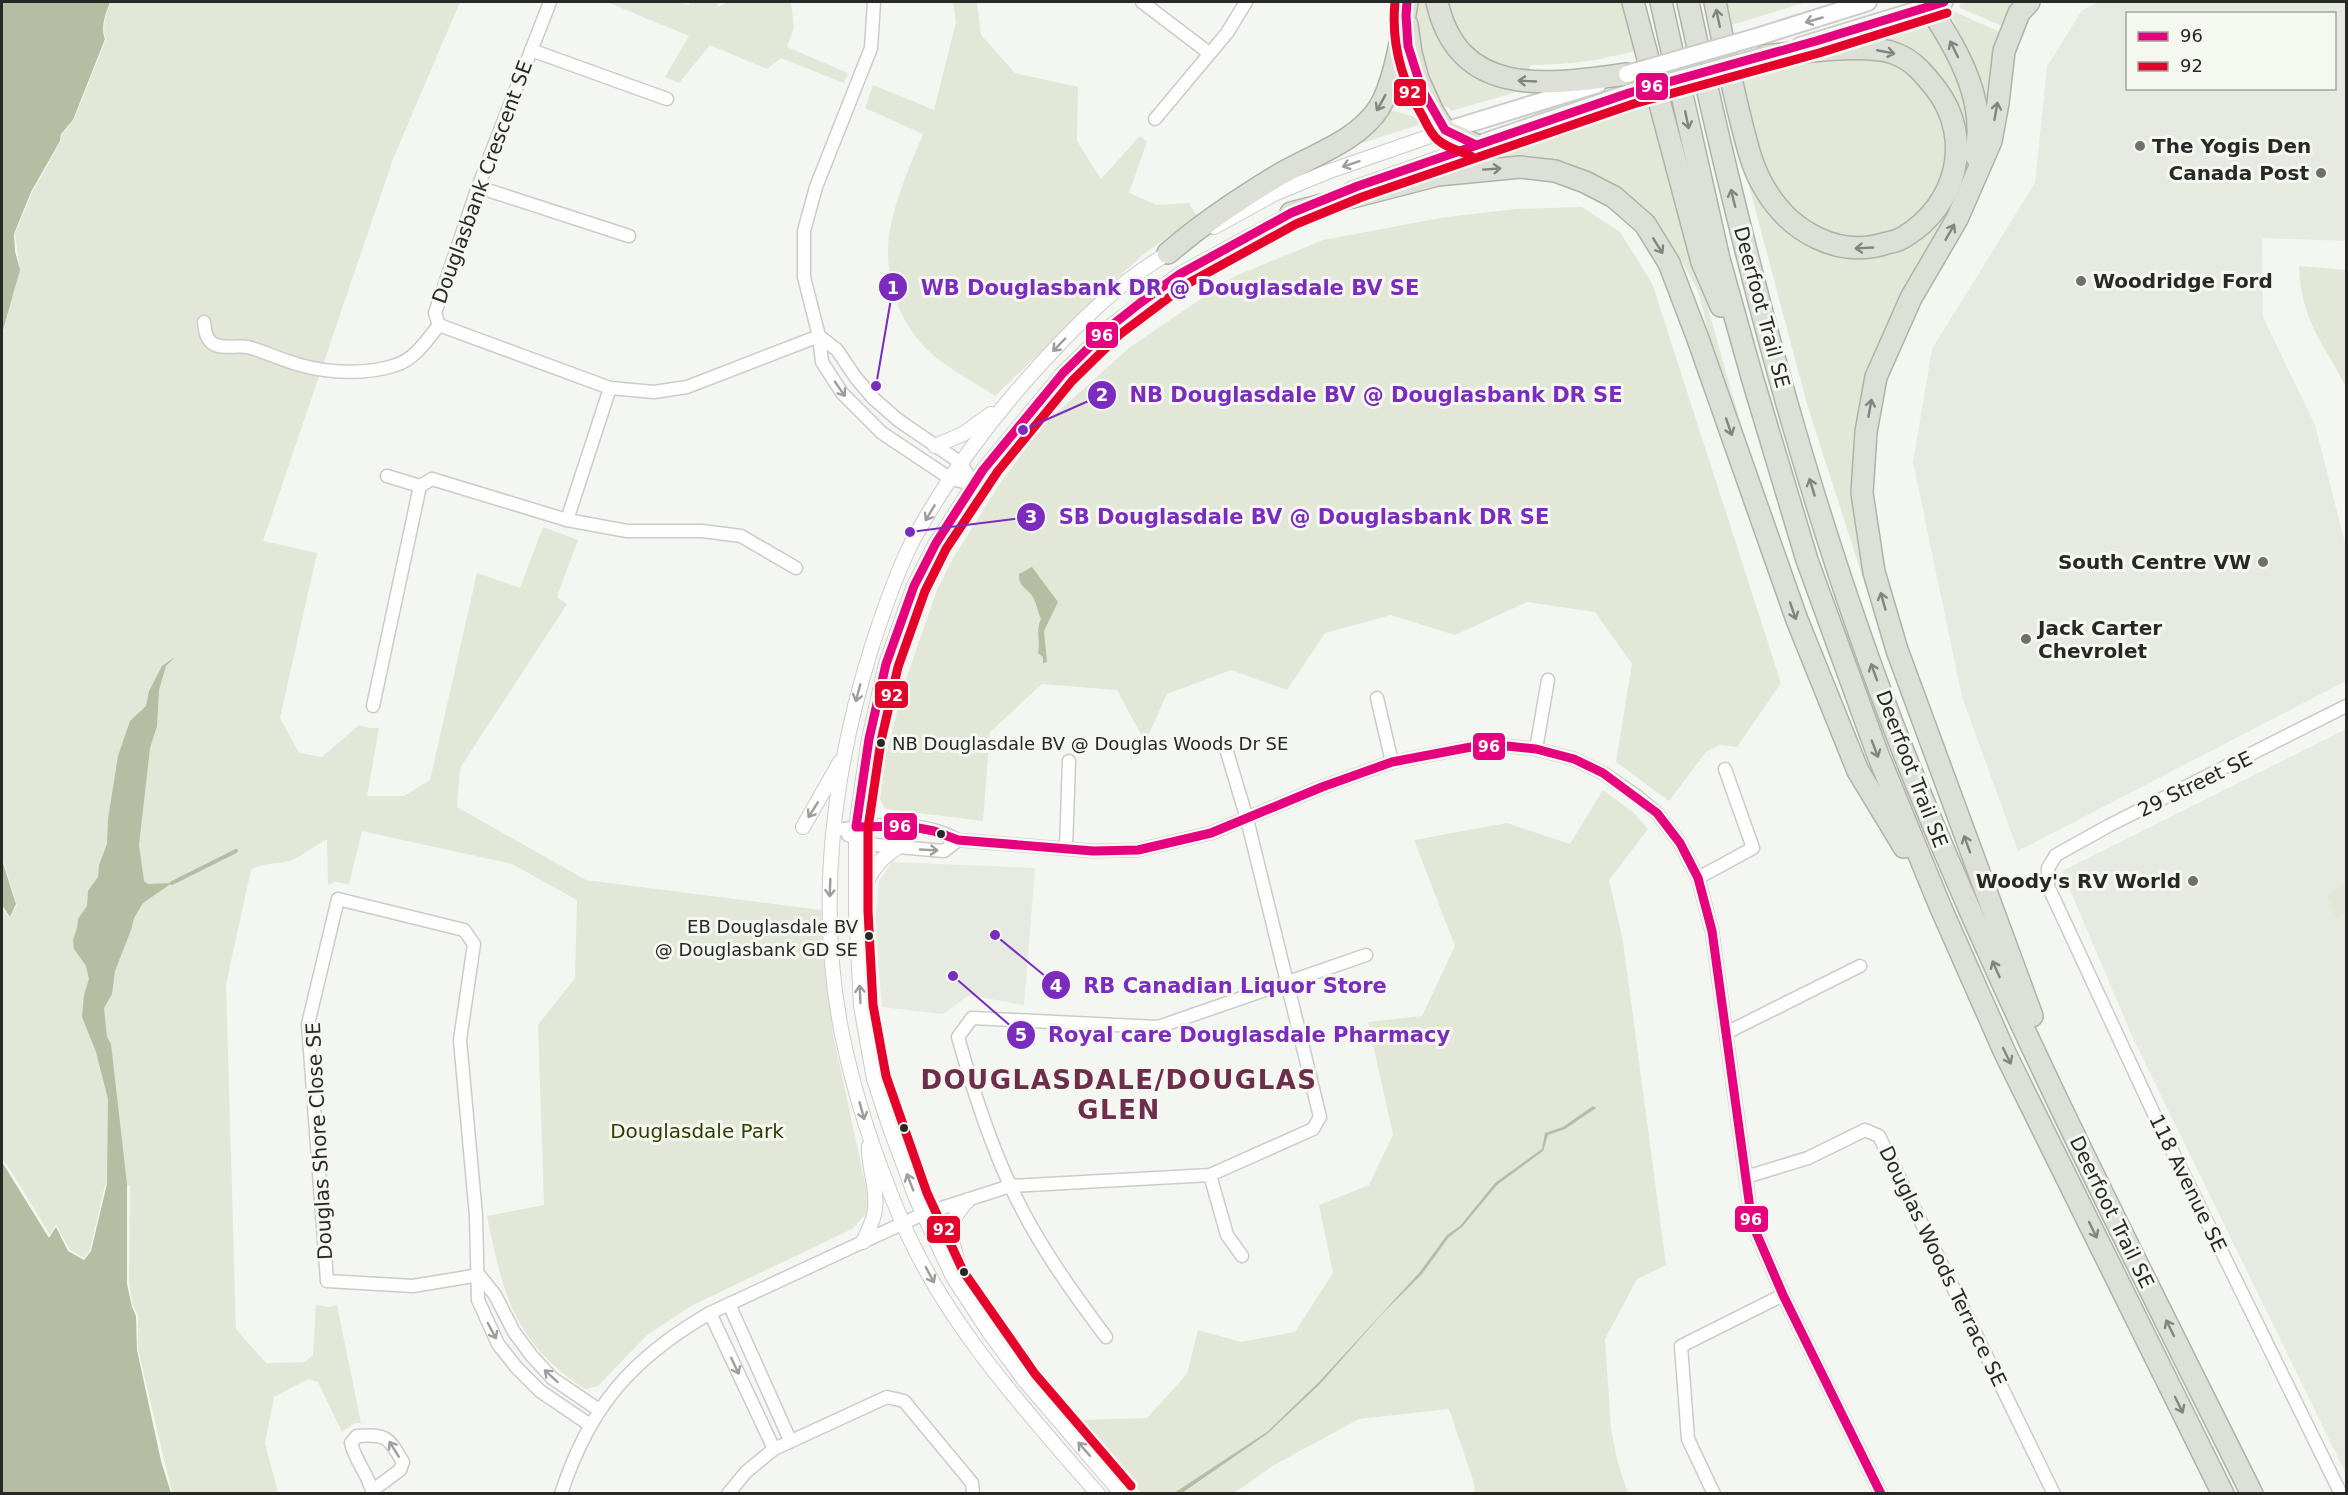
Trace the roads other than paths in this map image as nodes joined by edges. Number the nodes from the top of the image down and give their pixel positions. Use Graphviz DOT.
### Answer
graph roads {
  1 [pos="550,2"];
  2 [pos="874,2"];
  3 [pos="1142,2"];
  4 [pos="1246,2"];
  5 [pos="1437,2"];
  6 [pos="1633,2"];
  7 [pos="1661,2"];
  8 [pos="1688,2"];
  9 [pos="1715,2"];
  10 [pos="1868,2"];
  11 [pos="2029,2"];
  12 [pos="1933,3"];
  13 [pos="1407,4"];
  14 [pos="1762,46"];
  15 [pos="531,50"];
  16 [pos="1209,53"];
  17 [pos="1628,83"];
  18 [pos="667,99"];
  19 [pos="1155,119"];
  20 [pos="1445,131"];
  21 [pos="1476,146"];
  22 [pos="1972,186"];
  23 [pos="478,187"];
  24 [pos="1291,213"];
  25 [pos="629,236"];
  26 [pos="1168,253"];
  27 [pos="204,322"];
  28 [pos="439,325"];
  29 [pos="819,336"];
  30 [pos="1752,377"];
  31 [pos="610,388"];
  32 [pos="1002,406"];
  33 [pos="935,446"];
  34 [pos="961,463"];
  35 [pos="387,476"];
  36 [pos="951,479"];
  37 [pos="973,484"];
  38 [pos="420,486"];
  39 [pos="567,520"];
  40 [pos="796,568"];
  41 [pos="1548,680"];
  42 [pos="1377,698"];
  43 [pos="373,706"];
  44 [pos="2346,706"];
  45 [pos="1536,749"];
  46 [pos="1227,752"];
  47 [pos="844,755"];
  48 [pos="1069,761"];
  49 [pos="1392,762"];
  50 [pos="1725,769"];
  51 [pos="1247,819"];
  52 [pos="802,827"];
  53 [pos="834,830"];
  54 [pos="855,832"];
  55 [pos="958,840"];
  56 [pos="897,848"];
  57 [pos="1066,848"];
  58 [pos="2048,868"];
  59 [pos="1698,878"];
  60 [pos="1940,906"];
  61 [pos="856,910"];
  62 [pos="1366,956"];
  63 [pos="1860,966"];
  64 [pos="1288,982"];
  65 [pos="1728,1032"];
  66 [pos="869,1138"];
  67 [pos="2084,1155"];
  68 [pos="1210,1175"];
  69 [pos="1746,1177"];
  70 [pos="1010,1186"];
  71 [pos="968,1200"];
  72 [pos="923,1214"];
  73 [pos="903,1223"];
  74 [pos="863,1242"];
  75 [pos="1242,1256"];
  76 [pos="478,1275"];
  77 [pos="1783,1295"];
  78 [pos="967,1297"];
  79 [pos="729,1304"];
  80 [pos="710,1313"];
  81 [pos="1106,1337"];
  82 [pos="599,1410"];
  83 [pos="590,1425"];
  84 [pos="790,1440"];
  85 [pos="774,1449"];
  86 [pos="373,1492"];
  87 [pos="561,1494"];
  88 [pos="728,1494"];
  89 [pos="973,1494"];
  90 [pos="1098,1494"];
  91 [pos="1122,1494"];
  92 [pos="1714,1494"];
  93 [pos="1881,1494"];
  94 [pos="2054,1494"];
  95 [pos="2223,1494"];
  96 [pos="2252,1494"];
  97 [pos="2341,1494"];
  1 -- 15 [label="street, Douglasbank Crescent SE"];
  2 -- 29 [label="street"];
  3 -- 16 [label="street"];
  4 -- 16 [label="street"];
  17 -- 5 [label="highway, one-way"];
  6 -- 30 [label="highway"];
  7 -- 30 [label="highway, Deerfoot Trail SE, one-way"];
  67 -- 8 [label="highway, Deerfoot Trail SE, one-way"];
  14 -- 9 [label="highway, one-way"];
  10 -- 14 [label="main road, one-way"];
  22 -- 11 [label="highway, one-way"];
  12 -- 14 [label="main road"];
  22 -- 12 [label="highway, one-way"];
  13 -- 20 [label="highway"];
  13 -- 26 [label="highway, one-way"];
  14 -- 17 [label="main road, bridge"];
  15 -- 18 [label="street"];
  15 -- 23 [label="street, Douglasbank Crescent SE"];
  16 -- 19 [label="street"];
  17 -- 20 [label="main road"];
  17 -- 21 [label="main road"];
  20 -- 21 [label="highway"];
  20 -- 26 [label="street, one-way"];
  21 -- 24 [label="street"];
  67 -- 22 [label="highway, one-way"];
  23 -- 25 [label="street"];
  23 -- 28 [label="street, Douglasbank Crescent SE"];
  24 -- 37 [label="street"];
  24 -- 60 [label="highway, one-way"];
  26 -- 32 [label="street, one-way"];
  27 -- 28 [label="street"];
  28 -- 31 [label="street, Douglasbank Crescent SE"];
  29 -- 31 [label="street, Douglasbank Crescent SE"];
  29 -- 33 [label="street"];
  29 -- 36 [label="street, one-way"];
  30 -- 60 [label="highway, Deerfoot Trail SE, one-way"];
  31 -- 39 [label="street"];
  32 -- 33 [label="street"];
  32 -- 34 [label="street"];
  33 -- 34 [label="street"];
  34 -- 36 [label="street"];
  34 -- 37 [label="street"];
  35 -- 38 [label="street"];
  36 -- 37 [label="street"];
  36 -- 47 [label="street, one-way"];
  37 -- 54 [label="street"];
  38 -- 39 [label="street"];
  38 -- 43 [label="street"];
  39 -- 40 [label="street"];
  41 -- 45 [label="street"];
  42 -- 49 [label="street"];
  44 -- 58 [label="street, 29 Street SE"];
  45 -- 49 [label="street"];
  45 -- 59 [label="street"];
  46 -- 51 [label="street"];
  47 -- 52 [label="street, one-way"];
  47 -- 53 [label="street"];
  48 -- 57 [label="street"];
  49 -- 51 [label="street"];
  50 -- 59 [label="street"];
  51 -- 57 [label="street"];
  51 -- 64 [label="street"];
  53 -- 54 [label="street"];
  53 -- 66 [label="street, one-way"];
  54 -- 55 [label="street"];
  54 -- 56 [label="street"];
  54 -- 61 [label="street"];
  56 -- 55 [label="street, one-way"];
  55 -- 57 [label="street"];
  56 -- 61 [label="street"];
  58 -- 97 [label="street, 118 Avenue SE"];
  59 -- 65 [label="street"];
  60 -- 95 [label="highway, Deerfoot Trail SE, one-way"];
  72 -- 61 [label="street, one-way"];
  62 -- 64 [label="street"];
  63 -- 65 [label="street"];
  64 -- 68 [label="street"];
  64 -- 70 [label="street"];
  65 -- 69 [label="street"];
  66 -- 73 [label="street"];
  66 -- 74 [label="street"];
  96 -- 67 [label="highway, Deerfoot Trail SE, one-way"];
  68 -- 70 [label="street"];
  68 -- 75 [label="street"];
  69 -- 77 [label="street"];
  69 -- 94 [label="street, Douglas Woods Terrace SE"];
  70 -- 71 [label="street"];
  70 -- 81 [label="street"];
  71 -- 72 [label="street"];
  71 -- 78 [label="street"];
  72 -- 73 [label="street"];
  72 -- 78 [label="street"];
  73 -- 74 [label="street"];
  73 -- 90 [label="street, one-way"];
  74 -- 79 [label="street"];
  76 -- 76 [label="street, Douglas Shore Close SE"];
  82 -- 76 [label="street, one-way"];
  76 -- 83 [label="street, Douglas Shore Close SE, one-way"];
  77 -- 92 [label="street"];
  77 -- 93 [label="street"];
  91 -- 78 [label="street, one-way"];
  79 -- 80 [label="street"];
  79 -- 84 [label="street"];
  80 -- 82 [label="street"];
  80 -- 85 [label="street, one-way"];
  82 -- 83 [label="street"];
  83 -- 87 [label="street"];
  84 -- 85 [label="street"];
  84 -- 89 [label="street"];
  85 -- 88 [label="street"];
  86 -- 86 [label="street, one-way"];
}
